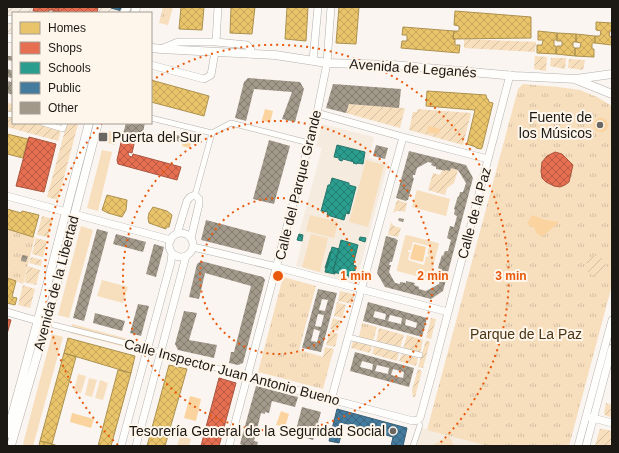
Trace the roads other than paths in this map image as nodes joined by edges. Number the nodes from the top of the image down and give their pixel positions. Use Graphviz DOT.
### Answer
graph roads {
  1 [pos="218,7"];
  2 [pos="318,7"];
  3 [pos="331,7"];
  4 [pos="216,42"];
  5 [pos="154,48"];
  6 [pos="215,52"];
  7 [pos="250,54"];
  8 [pos="313,60"];
  9 [pos="327,63"];
  10 [pos="152,65"];
  11 [pos="612,74"];
  12 [pos="510,75"];
  13 [pos="576,79"];
  14 [pos="612,94"];
  15 [pos="317,113"];
  16 [pos="152,118"];
  17 [pos="46,124"];
  18 [pos="65,124"];
  19 [pos="90,124"];
  20 [pos="98,124"];
  21 [pos="212,132"];
  22 [pos="403,137"];
  23 [pos="309,143"];
  24 [pos="488,159"];
  25 [pos="195,195"];
  26 [pos="7,196"];
  27 [pos="70,213"];
  28 [pos="177,234"];
  29 [pos="191,238"];
  30 [pos="171,240"];
  31 [pos="193,247"];
  32 [pos="172,253"];
  33 [pos="186,256"];
  34 [pos="277,267"];
  35 [pos="361,289"];
  36 [pos="7,312"];
  37 [pos="448,312"];
  38 [pos="612,320"];
  39 [pos="42,322"];
  40 [pos="348,337"];
  41 [pos="612,348"];
  42 [pos="148,349"];
  43 [pos="161,352"];
  44 [pos="420,355"];
  45 [pos="247,377"];
  46 [pos="330,400"];
  47 [pos="590,417"];
  48 [pos="419,423"];
  49 [pos="612,423"];
  50 [pos="7,434"];
  51 [pos="12,443"];
  52 [pos="121,446"];
  53 [pos="136,446"];
  54 [pos="229,446"];
  55 [pos="413,446"];
  56 [pos="578,446"];
  57 [pos="586,446"];
  1 -- 4 [label="street"];
  2 -- 8 [label="street"];
  3 -- 9 [label="street, Calle del Parque Grande"];
  4 -- 5 [label="street, Avenida de Leganés"];
  4 -- 7 [label="street, Avenida de Leganés"];
  5 -- 6 [label="street, Avenida de Leganés"];
  6 -- 7 [label="street, Avenida de Leganés"];
  6 -- 10 [label="street"];
  7 -- 8 [label="street, Avenida de Leganés"];
  8 -- 9 [label="street, Avenida de Leganés"];
  9 -- 12 [label="street, Avenida de Leganés"];
  9 -- 15 [label="street, Calle del Parque Grande"];
  11 -- 13 [label="street, Avenida de Leganés"];
  12 -- 13 [label="street, Avenida de Leganés"];
  12 -- 24 [label="street, Calle de la Paz"];
  13 -- 14 [label="street, Avenida de Leganés"];
  15 -- 22 [label="street"];
  15 -- 23 [label="street, Calle del Parque Grande"];
  16 -- 21 [label="street"];
  17 -- 18 [label="street"];
  19 -- 27 [label="street, Avenida de la Libertad"];
  20 -- 27 [label="street, Avenida de la Libertad"];
  21 -- 23 [label="street"];
  21 -- 25 [label="street"];
  22 -- 24 [label="street"];
  22 -- 35 [label="street"];
  23 -- 34 [label="street, Calle del Parque Grande"];
  24 -- 37 [label="street, Calle de la Paz"];
  25 -- 28 [label="street"];
  25 -- 29 [label="street"];
  26 -- 27 [label="street"];
  27 -- 30 [label="street"];
  27 -- 39 [label="street, Avenida de la Libertad"];
  28 -- 29 [label="street"];
  28 -- 30 [label="street"];
  29 -- 31 [label="street"];
  30 -- 32 [label="street"];
  31 -- 33 [label="street"];
  31 -- 34 [label="street"];
  32 -- 33 [label="street"];
  32 -- 42 [label="street"];
  33 -- 43 [label="street"];
  34 -- 35 [label="street"];
  34 -- 45 [label="street, Calle del Parque Grande"];
  35 -- 37 [label="street"];
  35 -- 40 [label="street"];
  36 -- 39 [label="street, Calle Inspector Juan Antonio Bueno"];
  37 -- 48 [label="street, Calle de la Paz"];
  38 -- 47 [label="street"];
  39 -- 42 [label="street, Calle Inspector Juan Antonio Bueno"];
  39 -- 50 [label="street, Avenida de la Libertad"];
  39 -- 51 [label="street, Avenida de la Libertad"];
  40 -- 44 [label="street"];
  40 -- 46 [label="street"];
  41 -- 47 [label="street"];
  42 -- 43 [label="street, Calle Inspector Juan Antonio Bueno"];
  42 -- 52 [label="street"];
  43 -- 45 [label="street, Calle Inspector Juan Antonio Bueno"];
  43 -- 53 [label="street"];
  45 -- 46 [label="street, Calle Inspector Juan Antonio Bueno"];
  45 -- 54 [label="street, Calle del Parque Grande"];
  46 -- 48 [label="street, Calle Inspector Juan Antonio Bueno"];
  47 -- 49 [label="street"];
  47 -- 56 [label="street"];
  47 -- 57 [label="street"];
  48 -- 55 [label="street, Calle de la Paz"];
}
